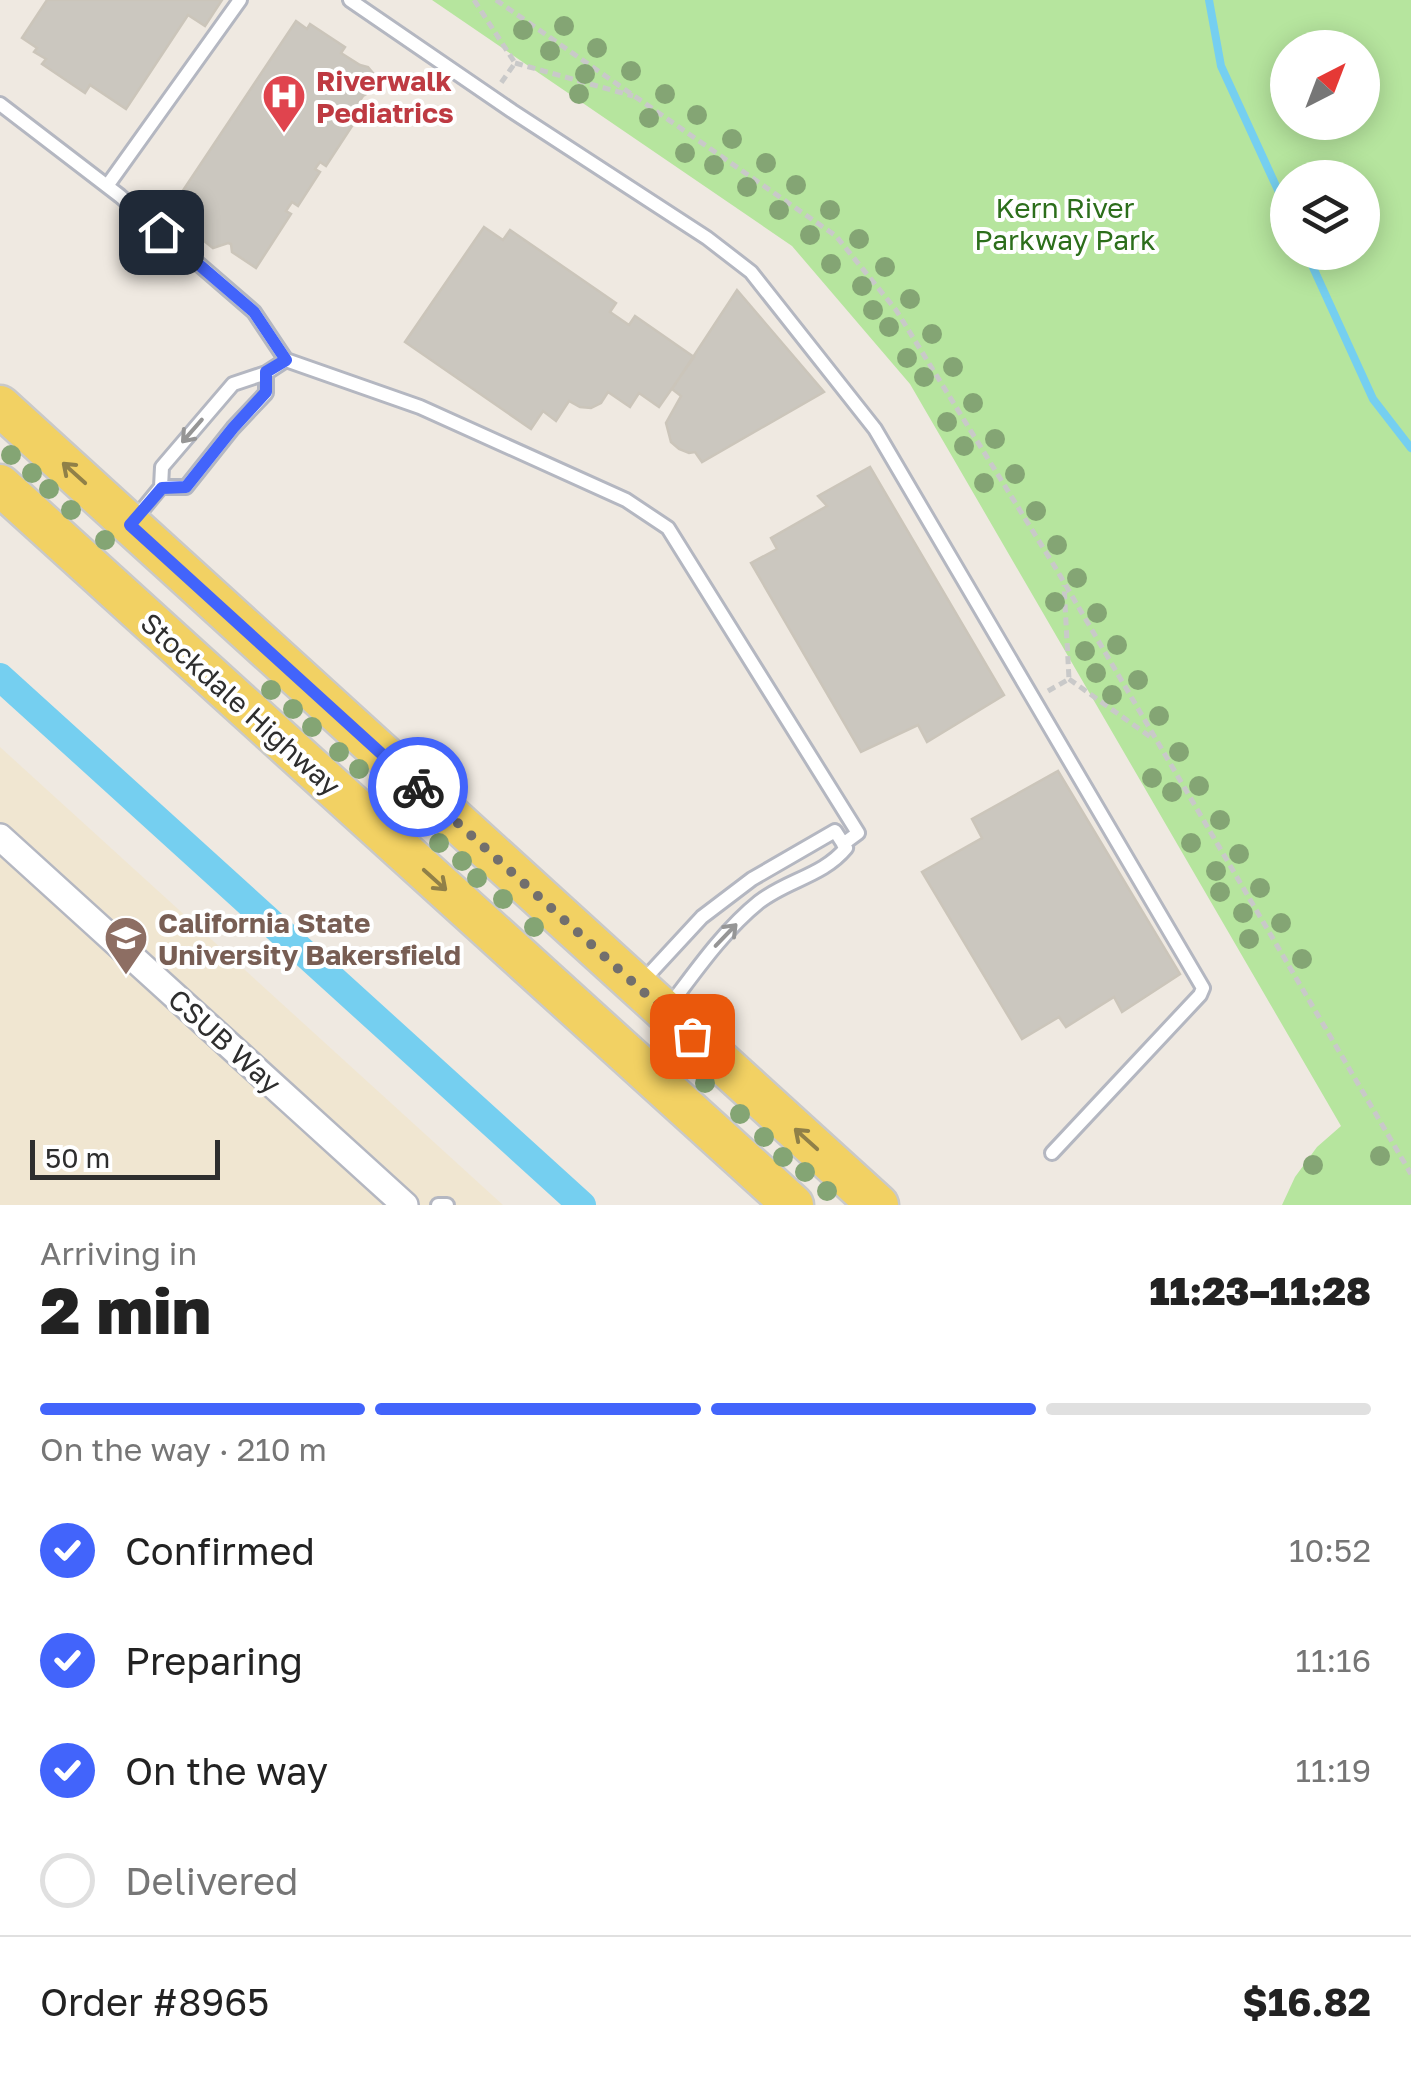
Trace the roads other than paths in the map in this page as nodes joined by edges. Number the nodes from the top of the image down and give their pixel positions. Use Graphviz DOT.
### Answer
graph roads {
  1 [pos="240,0"];
  2 [pos="350,0"];
  3 [pos="0,104"];
  4 [pos="107,186"];
  5 [pos="286,360"];
  6 [pos="266,372"];
  7 [pos="0,406"];
  8 [pos="0,485"];
  9 [pos="162,488"];
  10 [pos="130,525"];
  11 [pos="0,836"];
  12 [pos="843,844"];
  13 [pos="651,999"];
  14 [pos="1052,1153"];
  15 [pos="405,1205"];
  16 [pos="438,1205"];
  17 [pos="447,1205"];
  18 [pos="793,1205"];
  19 [pos="878,1205"];
  1 -- 4 [label="lane"];
  2 -- 14 [label="lane"];
  3 -- 4 [label="lane"];
  4 -- 5 [label="lane"];
  5 -- 6 [label="lane"];
  5 -- 12 [label="lane"];
  6 -- 9 [label="lane, one-way"];
  6 -- 9 [label="lane"];
  10 -- 7 [label="main road, Stockdale Highway, one-way"];
  8 -- 18 [label="main road, Stockdale Highway, one-way"];
  9 -- 10 [label="lane"];
  10 -- 13 [label="main road, Stockdale Highway"];
  11 -- 15 [label="street, CSUB Way"];
  13 -- 12 [label="lane, one-way"];
  12 -- 13 [label="lane"];
  19 -- 13 [label="main road, Stockdale Highway, one-way"];
  16 -- 17 [label="lane"];
}
